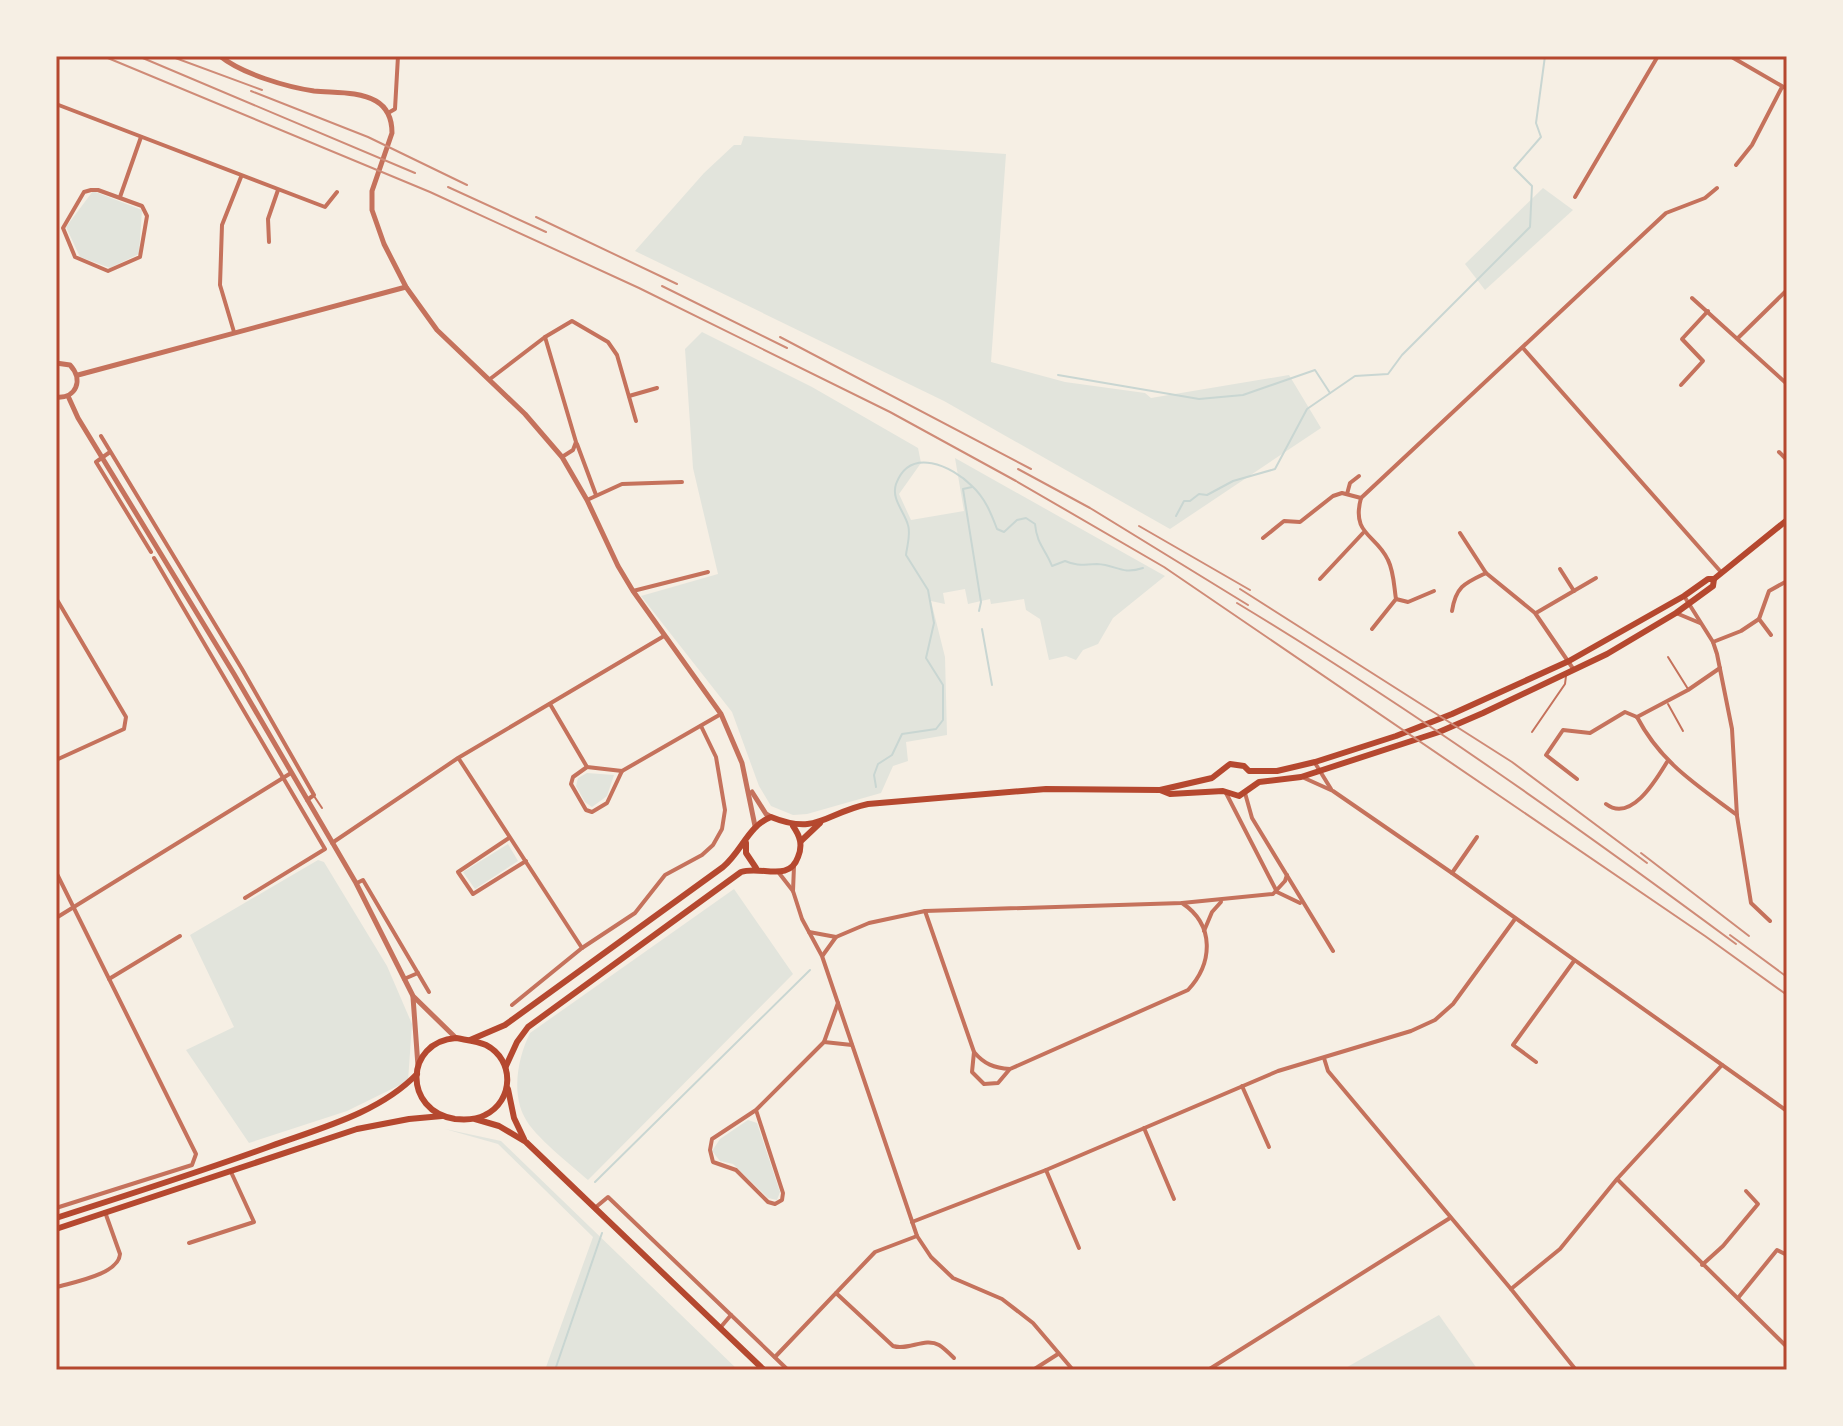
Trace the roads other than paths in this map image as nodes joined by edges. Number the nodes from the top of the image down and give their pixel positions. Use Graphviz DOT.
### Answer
graph roads {
  1 [pos="220,56"];
  2 [pos="398,56"];
  3 [pos="1658,56"];
  4 [pos="1730,56"];
  5 [pos="1785,88"];
  6 [pos="56,104"];
  7 [pos="388,113"];
  8 [pos="141,137"];
  9 [pos="1736,165"];
  10 [pos="241,177"];
  11 [pos="1717,188"];
  12 [pos="278,190"];
  13 [pos="337,192"];
  14 [pos="120,197"];
  15 [pos="1575,197"];
  16 [pos="269,242"];
  17 [pos="406,287"];
  18 [pos="1787,290"];
  19 [pos="1692,298"];
  20 [pos="1708,311"];
  21 [pos="234,332"];
  22 [pos="545,337"];
  23 [pos="1738,338"];
  24 [pos="1523,347"];
  25 [pos="56,363"];
  26 [pos="78,375"];
  27 [pos="490,379"];
  28 [pos="1787,384"];
  29 [pos="1681,385"];
  30 [pos="657,388"];
  31 [pos="68,396"];
  32 [pos="629,396"];
  33 [pos="56,397"];
  34 [pos="636,421"];
  35 [pos="101,436"];
  36 [pos="576,442"];
  37 [pos="110,452"];
  38 [pos="1779,452"];
  39 [pos="104,456"];
  40 [pos="562,457"];
  41 [pos="1787,460"];
  42 [pos="1359,476"];
  43 [pos="682,482"];
  44 [pos="1347,494"];
  45 [pos="596,495"];
  46 [pos="1361,498"];
  47 [pos="587,500"];
  48 [pos="1787,520"];
  49 [pos="1363,533"];
  50 [pos="1460,533"];
  51 [pos="151,537"];
  52 [pos="1263,538"];
  53 [pos="144,542"];
  54 [pos="168,549"];
  55 [pos="151,552"];
  56 [pos="161,552"];
  57 [pos="154,558"];
  58 [pos="167,563"];
  59 [pos="160,569"];
  60 [pos="1560,569"];
  61 [pos="708,572"];
  62 [pos="1486,573"];
  63 [pos="1722,574"];
  64 [pos="1596,578"];
  65 [pos="1320,579"];
  66 [pos="1714,579"];
  67 [pos="1787,581"];
  68 [pos="633,591"];
  69 [pos="1434,591"];
  70 [pos="1574,591"];
  71 [pos="1684,596"];
  72 [pos="56,598"];
  73 [pos="1396,599"];
  74 [pos="1690,605"];
  75 [pos="1452,611"];
  76 [pos="1535,613"];
  77 [pos="1676,613"];
  78 [pos="1759,619"];
  79 [pos="1702,624"];
  80 [pos="1372,629"];
  81 [pos="1771,635"];
  82 [pos="664,636"];
  83 [pos="1713,642"];
  84 [pos="1668,657"];
  85 [pos="1569,661"];
  86 [pos="1720,668"];
  87 [pos="242,669"];
  88 [pos="1574,670"];
  89 [pos="234,674"];
  90 [pos="1566,675"];
  91 [pos="1688,690"];
  92 [pos="1667,702"];
  93 [pos="550,704"];
  94 [pos="721,714"];
  95 [pos="1637,717"];
  96 [pos="701,726"];
  97 [pos="1683,731"];
  98 [pos="1532,732"];
  99 [pos="458,758"];
  100 [pos="56,760"];
  101 [pos="1315,762"];
  102 [pos="1667,762"];
  103 [pos="587,767"];
  104 [pos="1321,770"];
  105 [pos="622,771"];
  106 [pos="1221,771"];
  107 [pos="1249,771"];
  108 [pos="291,773"];
  109 [pos="1301,777"];
  110 [pos="284,778"];
  111 [pos="1577,779"];
  112 [pos="1250,787"];
  113 [pos="749,788"];
  114 [pos="1160,790"];
  115 [pos="1333,791"];
  116 [pos="1224,792"];
  117 [pos="1245,793"];
  118 [pos="314,795"];
  119 [pos="307,800"];
  120 [pos="1606,804"];
  121 [pos="322,808"];
  122 [pos="1737,816"];
  123 [pos="771,817"];
  124 [pos="820,823"];
  125 [pos="755,826"];
  126 [pos="793,826"];
  127 [pos="1478,837"];
  128 [pos="509,838"];
  129 [pos="746,840"];
  130 [pos="801,841"];
  131 [pos="332,843"];
  132 [pos="526,861"];
  133 [pos="794,866"];
  134 [pos="756,868"];
  135 [pos="56,872"];
  136 [pos="779,873"];
  137 [pos="1452,873"];
  138 [pos="1287,875"];
  139 [pos="356,883"];
  140 [pos="793,891"];
  141 [pos="1277,892"];
  142 [pos="245,898"];
  143 [pos="1223,900"];
  144 [pos="1182,903"];
  145 [pos="1303,903"];
  146 [pos="74,907"];
  147 [pos="925,911"];
  148 [pos="56,918"];
  149 [pos="1515,919"];
  150 [pos="1770,921"];
  151 [pos="1204,931"];
  152 [pos="809,932"];
  153 [pos="180,936"];
  154 [pos="836,937"];
  155 [pos="582,948"];
  156 [pos="1333,951"];
  157 [pos="822,956"];
  158 [pos="1574,961"];
  159 [pos="418,973"];
  160 [pos="109,979"];
  161 [pos="404,979"];
  162 [pos="429,992"];
  163 [pos="413,996"];
  164 [pos="838,1003"];
  165 [pos="512,1005"];
  166 [pos="456,1038"];
  167 [pos="470,1040"];
  168 [pos="824,1042"];
  169 [pos="852,1045"];
  170 [pos="974,1052"];
  171 [pos="1324,1058"];
  172 [pos="1536,1062"];
  173 [pos="1722,1065"];
  174 [pos="506,1066"];
  175 [pos="1010,1069"];
  176 [pos="417,1070"];
  177 [pos="1242,1086"];
  178 [pos="507,1087"];
  179 [pos="756,1110"];
  180 [pos="1787,1111"];
  181 [pos="442,1116"];
  182 [pos="475,1119"];
  183 [pos="1144,1128"];
  184 [pos="526,1142"];
  185 [pos="1269,1147"];
  186 [pos="1046,1170"];
  187 [pos="231,1172"];
  188 [pos="1617,1179"];
  189 [pos="1746,1191"];
  190 [pos="1174,1199"];
  191 [pos="596,1207"];
  192 [pos="56,1208"];
  193 [pos="105,1212"];
  194 [pos="56,1218"];
  195 [pos="1450,1218"];
  196 [pos="912,1222"];
  197 [pos="56,1229"];
  198 [pos="917,1236"];
  199 [pos="189,1243"];
  200 [pos="1079,1248"];
  201 [pos="1787,1255"];
  202 [pos="1702,1265"];
  203 [pos="57,1287"];
  204 [pos="1511,1289"];
  205 [pos="836,1293"];
  206 [pos="1738,1298"];
  207 [pos="731,1315"];
  208 [pos="720,1328"];
  209 [pos="1787,1347"];
  210 [pos="1059,1353"];
  211 [pos="775,1357"];
  212 [pos="954,1358"];
  213 [pos="764,1370"];
  214 [pos="788,1370"];
  215 [pos="1033,1370"];
  216 [pos="1073,1370"];
  217 [pos="1208,1370"];
  218 [pos="1576,1370"];
  1 -- 7 [label="street"];
  2 -- 7 [label="street"];
  3 -- 15 [label="street"];
  4 -- 5 [label="street"];
  5 -- 9 [label="street"];
  6 -- 8 [label="street"];
  7 -- 17 [label="street"];
  8 -- 10 [label="street"];
  8 -- 14 [label="street"];
  10 -- 12 [label="street"];
  10 -- 21 [label="street"];
  11 -- 24 [label="street"];
  12 -- 13 [label="street"];
  12 -- 16 [label="street"];
  14 -- 14 [label="street"];
  17 -- 21 [label="street"];
  17 -- 27 [label="street"];
  18 -- 23 [label="street"];
  19 -- 20 [label="street"];
  20 -- 23 [label="street"];
  20 -- 29 [label="street"];
  21 -- 26 [label="street"];
  22 -- 27 [label="street"];
  22 -- 32 [label="street"];
  22 -- 36 [label="street"];
  23 -- 28 [label="street"];
  24 -- 46 [label="street"];
  24 -- 63 [label="street"];
  25 -- 26 [label="street"];
  26 -- 31 [label="street"];
  27 -- 40 [label="street"];
  30 -- 32 [label="street"];
  31 -- 33 [label="street"];
  31 -- 39 [label="street"];
  32 -- 34 [label="street"];
  35 -- 37 [label="street"];
  36 -- 40 [label="street"];
  36 -- 45 [label="street"];
  37 -- 39 [label="street"];
  37 -- 54 [label="street"];
  38 -- 41 [label="street"];
  39 -- 51 [label="street"];
  39 -- 53 [label="street"];
  40 -- 47 [label="street"];
  42 -- 44 [label="street"];
  43 -- 45 [label="street"];
  44 -- 46 [label="street"];
  44 -- 52 [label="street"];
  45 -- 47 [label="street"];
  46 -- 49 [label="street"];
  47 -- 68 [label="street"];
  48 -- 63 [label="main road"];
  49 -- 65 [label="street"];
  49 -- 73 [label="street"];
  50 -- 62 [label="street"];
  51 -- 53 [label="street"];
  51 -- 56 [label="street"];
  53 -- 55 [label="street"];
  54 -- 56 [label="street"];
  54 -- 87 [label="street"];
  56 -- 58 [label="street"];
  57 -- 59 [label="street"];
  58 -- 59 [label="street"];
  58 -- 89 [label="street"];
  59 -- 110 [label="street"];
  60 -- 70 [label="street"];
  61 -- 68 [label="street"];
  62 -- 75 [label="street"];
  62 -- 76 [label="street"];
  63 -- 66 [label="main road"];
  64 -- 70 [label="street"];
  66 -- 71 [label="main road"];
  66 -- 74 [label="main road"];
  67 -- 78 [label="street"];
  68 -- 82 [label="street"];
  69 -- 73 [label="street"];
  70 -- 76 [label="street"];
  71 -- 74 [label="street"];
  71 -- 85 [label="main road"];
  72 -- 100 [label="street"];
  73 -- 80 [label="street"];
  74 -- 77 [label="main road"];
  74 -- 79 [label="street"];
  76 -- 85 [label="street"];
  77 -- 79 [label="street"];
  77 -- 88 [label="main road"];
  78 -- 81 [label="street"];
  78 -- 83 [label="street"];
  79 -- 83 [label="street"];
  82 -- 93 [label="street"];
  82 -- 94 [label="street"];
  83 -- 86 [label="street"];
  84 -- 91 [label="lane"];
  85 -- 88 [label="street"];
  85 -- 101 [label="main road"];
  86 -- 91 [label="street"];
  86 -- 122 [label="street"];
  87 -- 89 [label="street"];
  87 -- 118 [label="street"];
  88 -- 90 [label="main road"];
  89 -- 108 [label="street"];
  90 -- 98 [label="lane"];
  90 -- 104 [label="main road"];
  91 -- 92 [label="street"];
  92 -- 95 [label="street"];
  92 -- 97 [label="lane"];
  93 -- 99 [label="street"];
  93 -- 103 [label="street"];
  94 -- 96 [label="street"];
  94 -- 113 [label="street"];
  95 -- 102 [label="street"];
  95 -- 111 [label="street"];
  96 -- 105 [label="street"];
  96 -- 155 [label="street"];
  99 -- 128 [label="street"];
  99 -- 131 [label="street"];
  101 -- 104 [label="street"];
  101 -- 107 [label="main road"];
  102 -- 120 [label="street"];
  102 -- 122 [label="street"];
  103 -- 105 [label="street"];
  103 -- 105 [label="street"];
  104 -- 109 [label="main road"];
  104 -- 115 [label="street"];
  106 -- 107 [label="main road"];
  106 -- 114 [label="main road"];
  106 -- 116 [label="main road"];
  107 -- 112 [label="main road"];
  108 -- 110 [label="street"];
  108 -- 119 [label="street"];
  109 -- 112 [label="main road"];
  109 -- 115 [label="street"];
  110 -- 142 [label="street"];
  110 -- 146 [label="street"];
  112 -- 117 [label="main road"];
  113 -- 123 [label="street"];
  113 -- 125 [label="street"];
  114 -- 116 [label="main road"];
  114 -- 124 [label="main road"];
  115 -- 137 [label="street"];
  116 -- 117 [label="main road"];
  116 -- 141 [label="street"];
  117 -- 138 [label="street"];
  118 -- 119 [label="street"];
  118 -- 121 [label="lane"];
  119 -- 131 [label="street"];
  122 -- 150 [label="street"];
  123 -- 125 [label="main road"];
  123 -- 126 [label="main road"];
  124 -- 126 [label="main road"];
  124 -- 130 [label="main road"];
  125 -- 129 [label="main road"];
  126 -- 130 [label="main road"];
  127 -- 137 [label="street"];
  128 -- 132 [label="street"];
  128 -- 132 [label="street"];
  129 -- 134 [label="main road"];
  129 -- 167 [label="main road"];
  130 -- 133 [label="main road"];
  131 -- 139 [label="street"];
  132 -- 155 [label="street"];
  133 -- 136 [label="main road"];
  133 -- 140 [label="street"];
  134 -- 136 [label="main road"];
  134 -- 174 [label="main road"];
  135 -- 146 [label="street"];
  136 -- 140 [label="street"];
  137 -- 149 [label="street"];
  138 -- 141 [label="street"];
  138 -- 145 [label="street"];
  139 -- 159 [label="street"];
  139 -- 161 [label="street"];
  140 -- 152 [label="street"];
  141 -- 143 [label="street"];
  141 -- 145 [label="street"];
  143 -- 144 [label="street"];
  143 -- 151 [label="street"];
  144 -- 147 [label="street"];
  144 -- 151 [label="street"];
  145 -- 156 [label="street"];
  146 -- 148 [label="street"];
  146 -- 160 [label="street"];
  147 -- 154 [label="street"];
  147 -- 170 [label="street"];
  149 -- 158 [label="street"];
  149 -- 171 [label="street"];
  151 -- 175 [label="street"];
  152 -- 154 [label="street"];
  152 -- 157 [label="street"];
  153 -- 160 [label="street"];
  154 -- 157 [label="street"];
  155 -- 165 [label="street"];
  157 -- 164 [label="street"];
  158 -- 172 [label="street"];
  158 -- 173 [label="street"];
  159 -- 161 [label="street"];
  159 -- 162 [label="street"];
  160 -- 192 [label="street"];
  161 -- 163 [label="street"];
  163 -- 166 [label="street"];
  163 -- 176 [label="street"];
  164 -- 168 [label="street"];
  164 -- 169 [label="street"];
  166 -- 167 [label="main road"];
  166 -- 176 [label="main road"];
  167 -- 174 [label="main road"];
  168 -- 169 [label="street"];
  168 -- 179 [label="street"];
  169 -- 196 [label="street"];
  170 -- 175 [label="street"];
  170 -- 175 [label="street"];
  171 -- 177 [label="street"];
  171 -- 195 [label="street"];
  173 -- 180 [label="street"];
  173 -- 188 [label="street"];
  174 -- 178 [label="main road"];
  176 -- 181 [label="main road"];
  176 -- 194 [label="main road"];
  177 -- 183 [label="street"];
  177 -- 185 [label="street"];
  178 -- 182 [label="main road"];
  178 -- 184 [label="main road"];
  179 -- 179 [label="street"];
  181 -- 182 [label="main road"];
  181 -- 187 [label="main road"];
  182 -- 184 [label="main road"];
  183 -- 186 [label="street"];
  183 -- 190 [label="street"];
  184 -- 191 [label="main road"];
  186 -- 196 [label="street"];
  186 -- 200 [label="street"];
  187 -- 193 [label="main road"];
  187 -- 199 [label="street"];
  188 -- 202 [label="street"];
  188 -- 204 [label="street"];
  189 -- 202 [label="street"];
  191 -- 207 [label="street"];
  191 -- 208 [label="main road"];
  193 -- 197 [label="main road"];
  193 -- 203 [label="street"];
  195 -- 204 [label="street"];
  195 -- 217 [label="street"];
  196 -- 198 [label="street"];
  198 -- 205 [label="street"];
  198 -- 210 [label="street"];
  201 -- 206 [label="street"];
  202 -- 206 [label="street"];
  204 -- 218 [label="street"];
  205 -- 211 [label="street"];
  205 -- 212 [label="street"];
  206 -- 209 [label="street"];
  207 -- 208 [label="street"];
  207 -- 211 [label="street"];
  208 -- 213 [label="main road"];
  210 -- 215 [label="street"];
  210 -- 216 [label="street"];
  211 -- 214 [label="street"];
}
